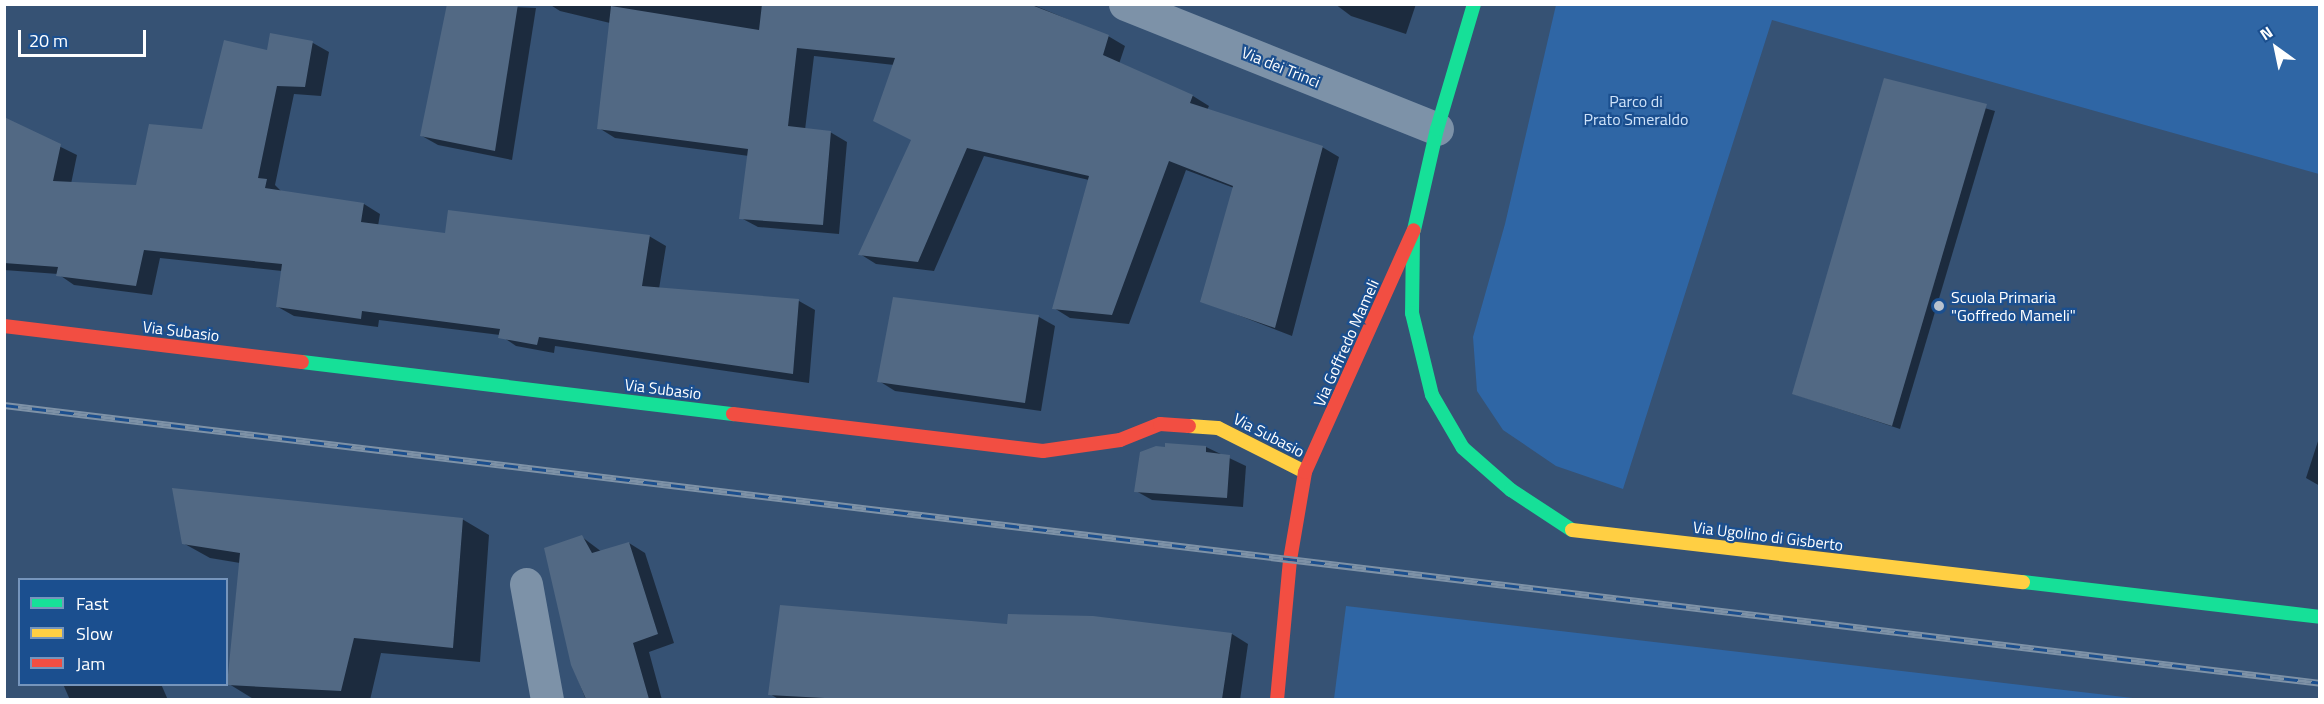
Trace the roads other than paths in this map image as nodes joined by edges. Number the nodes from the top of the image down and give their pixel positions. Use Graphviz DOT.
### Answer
graph roads {
  1 [pos="1125,4"];
  2 [pos="1474,4"];
  3 [pos="1163,12"];
  4 [pos="1437,129"];
  5 [pos="1413,235"];
  6 [pos="4,326"];
  7 [pos="1305,472"];
  8 [pos="526,584"];
  9 [pos="2319,617"];
  10 [pos="547,699"];
  11 [pos="1277,699"];
  1 -- 3 [label="street, Via dei Trinci"];
  2 -- 4 [label="street, Via Goffredo Mameli"];
  3 -- 4 [label="street, Via dei Trinci"];
  4 -- 5 [label="street, Via Goffredo Mameli"];
  5 -- 7 [label="street, Via Goffredo Mameli"];
  5 -- 9 [label="street, Via Ugolino di Gisberto"];
  6 -- 7 [label="street, Via Subasio"];
  7 -- 11 [label="street, Via Goffredo Mameli"];
  8 -- 10 [label="street"];
}
